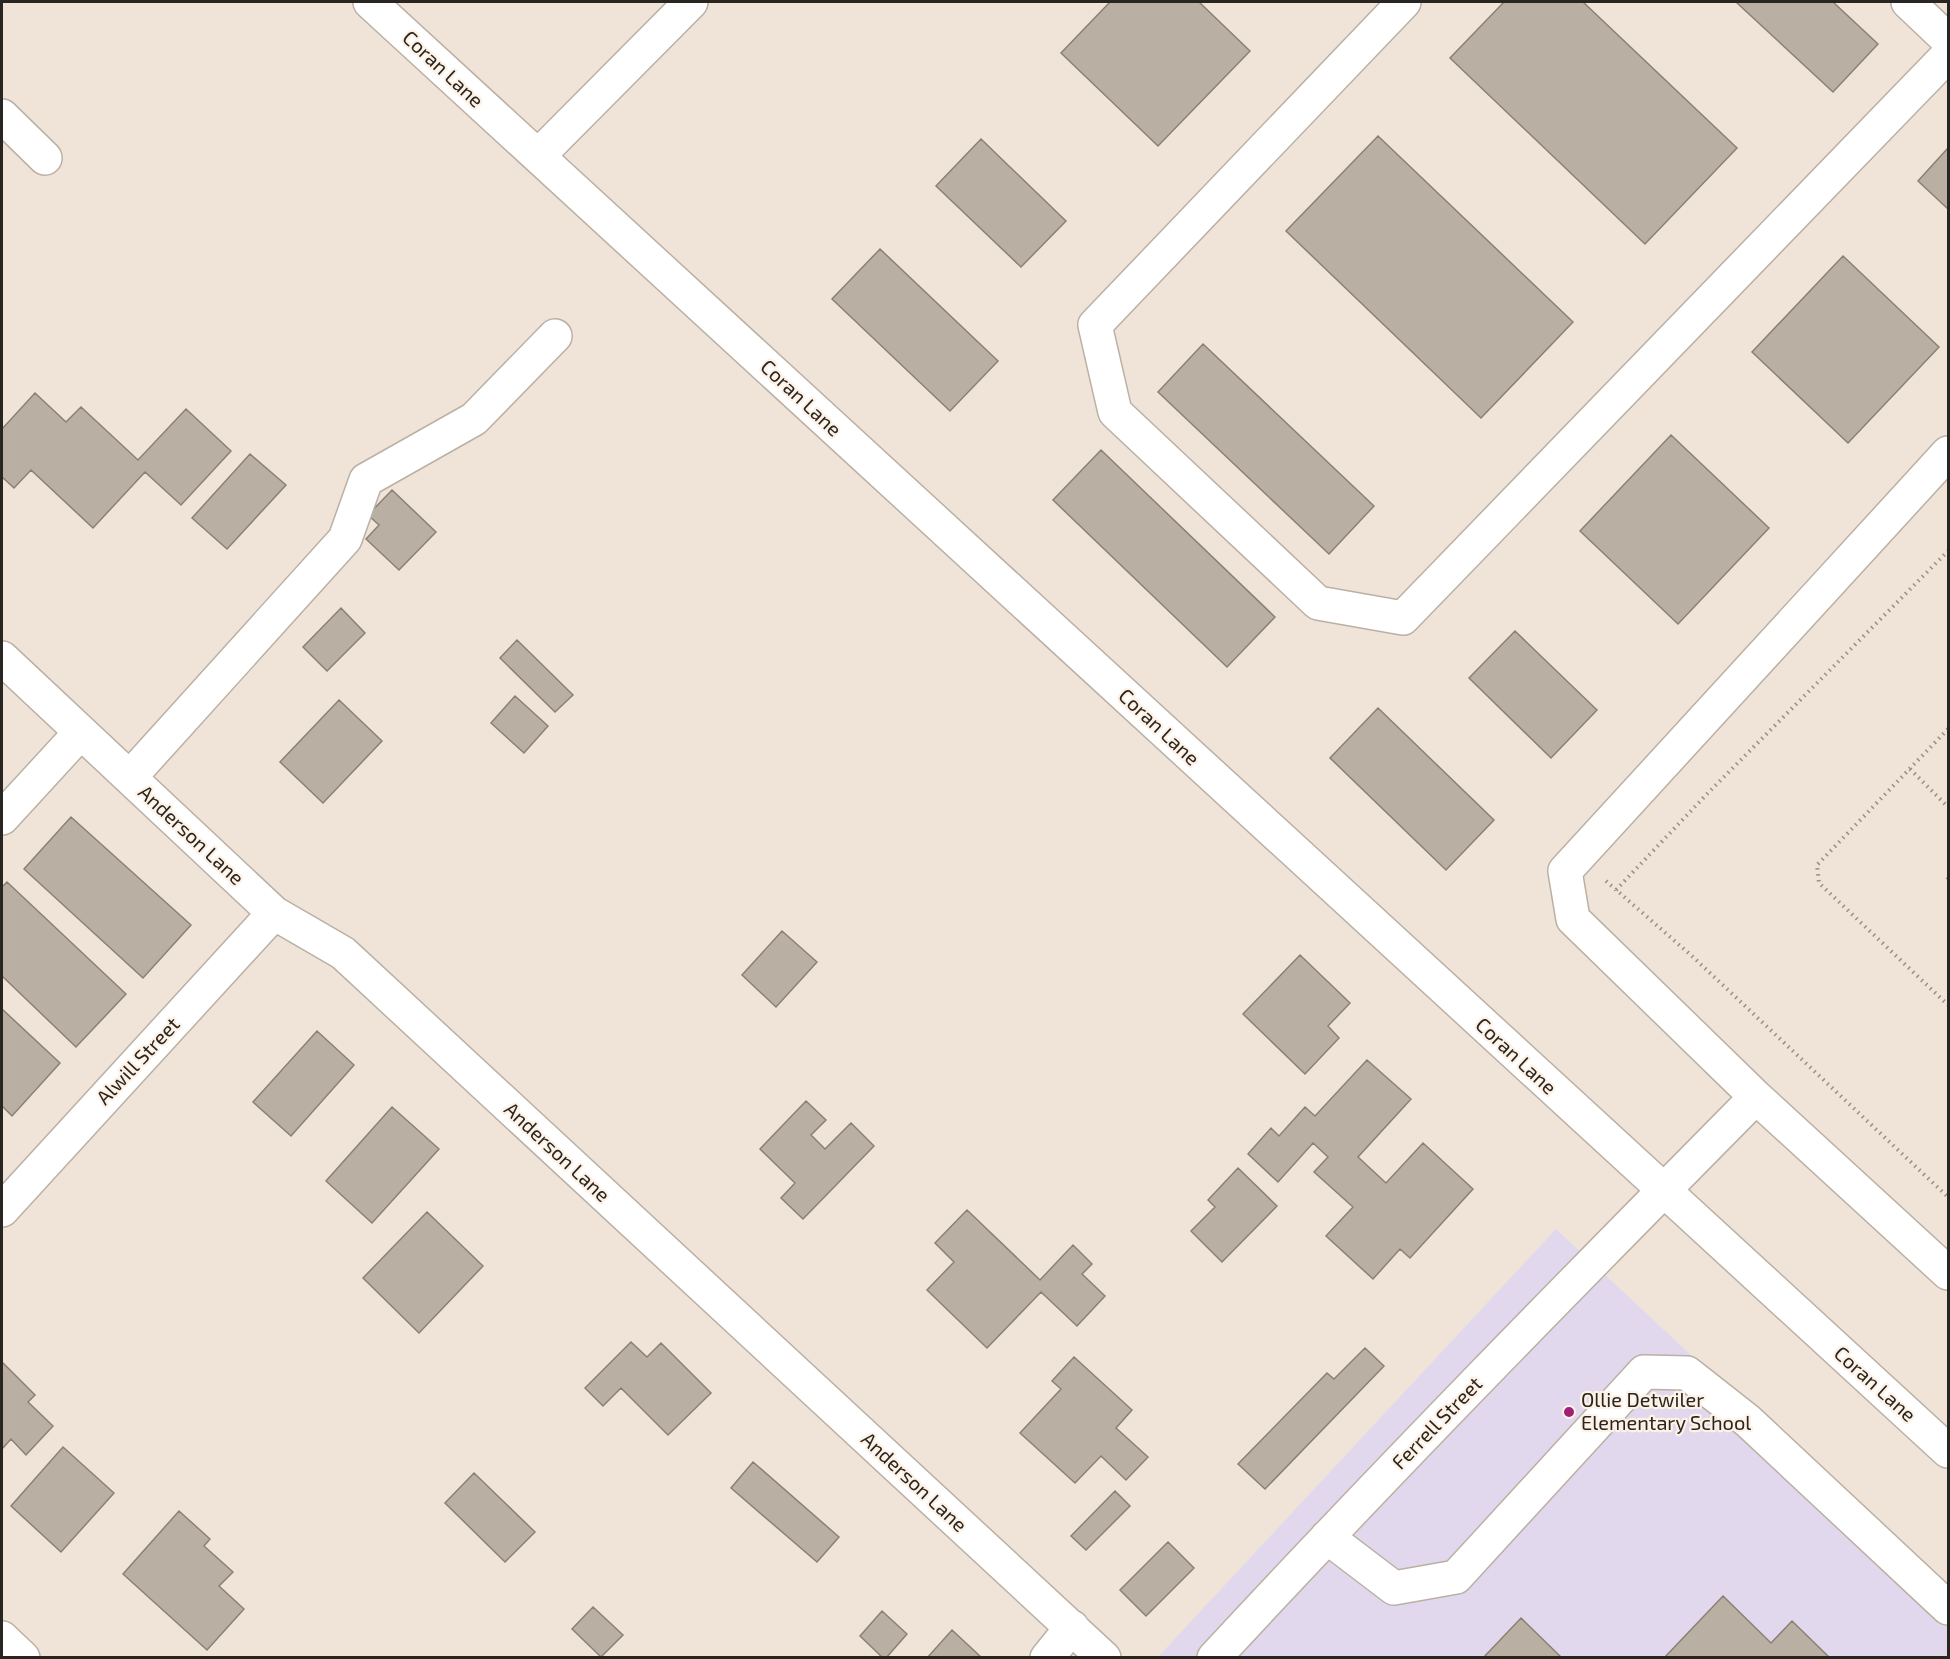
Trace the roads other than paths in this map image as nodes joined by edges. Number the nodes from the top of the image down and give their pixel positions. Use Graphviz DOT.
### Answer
graph roads {
  1 [pos="370,2"];
  2 [pos="691,2"];
  3 [pos="1404,2"];
  4 [pos="1908,2"];
  5 [pos="1948,40"];
  6 [pos="1948,55"];
  7 [pos="2,116"];
  8 [pos="538,156"];
  9 [pos="45,158"];
  10 [pos="555,336"];
  11 [pos="1948,453"];
  12 [pos="2,658"];
  13 [pos="81,732"];
  14 [pos="130,777"];
  15 [pos="2,818"];
  16 [pos="274,913"];
  17 [pos="1756,1097"];
  18 [pos="1662,1190"];
  19 [pos="2,1210"];
  20 [pos="1948,1273"];
  21 [pos="1948,1451"];
  22 [pos="1327,1537"];
  23 [pos="1948,1608"];
  24 [pos="1072,1627"];
  25 [pos="2,1638"];
  26 [pos="23,1658"];
  27 [pos="1047,1658"];
  28 [pos="1104,1658"];
  29 [pos="1214,1658"];
  1 -- 8 [label="street, Coran Lane"];
  2 -- 8 [label="street"];
  3 -- 6 [label="street"];
  4 -- 5 [label="street"];
  7 -- 9 [label="street"];
  8 -- 18 [label="street, Coran Lane"];
  10 -- 14 [label="street"];
  11 -- 17 [label="street"];
  12 -- 13 [label="street, Anderson Lane"];
  13 -- 14 [label="street, Anderson Lane"];
  13 -- 15 [label="street"];
  14 -- 16 [label="street, Anderson Lane"];
  16 -- 19 [label="street, Alwill Street"];
  16 -- 24 [label="street, Anderson Lane"];
  17 -- 18 [label="street, Ferrell Street"];
  17 -- 20 [label="street"];
  18 -- 21 [label="street, Coran Lane"];
  18 -- 22 [label="street, Ferrell Street"];
  22 -- 23 [label="street"];
  22 -- 29 [label="street, Ferrell Street"];
  24 -- 27 [label="street"];
  24 -- 28 [label="street, Anderson Lane"];
  25 -- 26 [label="street"];
}
